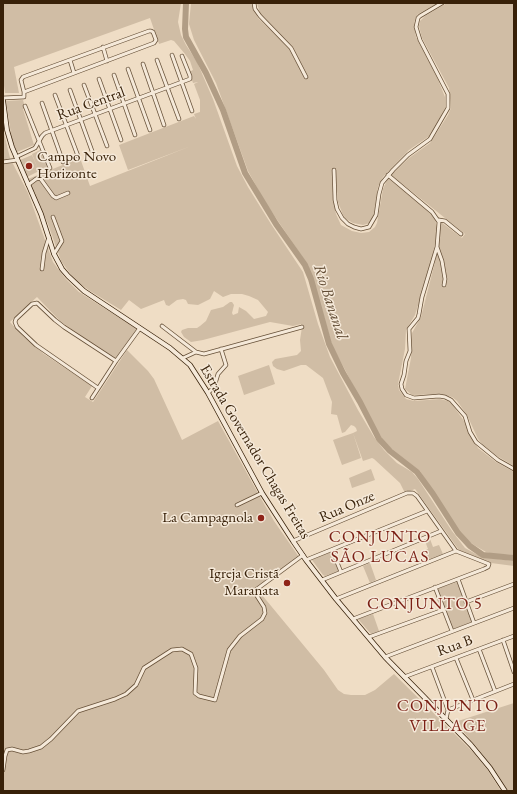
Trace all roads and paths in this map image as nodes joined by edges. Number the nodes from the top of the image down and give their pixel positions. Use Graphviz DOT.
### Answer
graph roads {
  1 [pos="254,3"];
  2 [pos="442,3"];
  3 [pos="103,47"];
  4 [pos="172,55"];
  5 [pos="182,56"];
  6 [pos="70,60"];
  7 [pos="157,60"];
  8 [pos="107,61"];
  9 [pos="143,64"];
  10 [pos="128,69"];
  11 [pos="74,73"];
  12 [pos="114,75"];
  13 [pos="306,77"];
  14 [pos="99,79"];
  15 [pos="182,82"];
  16 [pos="84,85"];
  17 [pos="167,88"];
  18 [pos="70,90"];
  19 [pos="24,92"];
  20 [pos="153,93"];
  21 [pos="55,95"];
  22 [pos="3,99"];
  23 [pos="138,99"];
  24 [pos="42,103"];
  25 [pos="124,104"];
  26 [pos="26,106"];
  27 [pos="109,109"];
  28 [pos="192,111"];
  29 [pos="95,114"];
  30 [pos="80,119"];
  31 [pos="179,119"];
  32 [pos="66,125"];
  33 [pos="164,125"];
  34 [pos="150,130"];
  35 [pos="51,131"];
  36 [pos="135,135"];
  37 [pos="121,140"];
  38 [pos="39,142"];
  39 [pos="107,146"];
  40 [pos="92,151"];
  41 [pos="78,156"];
  42 [pos="16,158"];
  43 [pos="3,162"];
  44 [pos="63,162"];
  45 [pos="50,168"];
  46 [pos="334,170"];
  47 [pos="388,175"];
  48 [pos="28,185"];
  49 [pos="68,193"];
  50 [pos="53,217"];
  51 [pos="439,220"];
  52 [pos="461,234"];
  53 [pos="49,237"];
  54 [pos="437,247"];
  55 [pos="54,254"];
  56 [pos="42,269"];
  57 [pos="444,285"];
  58 [pos="162,326"];
  59 [pos="302,327"];
  60 [pos="140,328"];
  61 [pos="221,349"];
  62 [pos="196,352"];
  63 [pos="183,358"];
  64 [pos="116,361"];
  65 [pos="98,388"];
  66 [pos="208,393"];
  67 [pos="92,398"];
  68 [pos="514,469"];
  69 [pos="262,493"];
  70 [pos="237,505"];
  71 [pos="427,511"];
  72 [pos="441,531"];
  73 [pos="293,541"];
  74 [pos="332,550"];
  75 [pos="456,551"];
  76 [pos="303,555"];
  77 [pos="306,560"];
  78 [pos="341,572"];
  79 [pos="458,579"];
  80 [pos="322,580"];
  81 [pos="514,584"];
  82 [pos="435,587"];
  83 [pos="336,599"];
  84 [pos="466,602"];
  85 [pos="514,608"];
  86 [pos="443,610"];
  87 [pos="353,619"];
  88 [pos="474,623"];
  89 [pos="452,632"];
  90 [pos="514,636"];
  91 [pos="369,638"];
  92 [pos="503,640"];
  93 [pos="479,650"];
  94 [pos="385,657"];
  95 [pos="456,658"];
  96 [pos="432,667"];
  97 [pos="514,672"];
  98 [pos="404,677"];
  99 [pos="514,684"];
  100 [pos="495,691"];
  101 [pos="473,700"];
  102 [pos="448,710"];
  103 [pos="438,711"];
  104 [pos="446,719"];
  105 [pos="3,770"];
  106 [pos="505,791"];
  1 -- 13 [label="street"];
  2 -- 47 [label="street"];
  3 -- 6 [label="street"];
  3 -- 8 [label="street"];
  3 -- 8 [label="street"];
  4 -- 15 [label="street"];
  5 -- 15 [label="street"];
  6 -- 11 [label="street"];
  6 -- 19 [label="street"];
  7 -- 17 [label="street"];
  8 -- 11 [label="street"];
  9 -- 20 [label="street"];
  10 -- 23 [label="street"];
  11 -- 19 [label="street"];
  12 -- 25 [label="street"];
  14 -- 27 [label="street"];
  15 -- 17 [label="street, Rua Central"];
  15 -- 28 [label="street"];
  16 -- 29 [label="street"];
  17 -- 20 [label="street, Rua Central"];
  17 -- 31 [label="street"];
  18 -- 30 [label="street"];
  19 -- 22 [label="street"];
  20 -- 23 [label="street, Rua Central"];
  20 -- 33 [label="street"];
  21 -- 32 [label="street"];
  22 -- 42 [label="main road, Estrada Governador Chagas Freitas"];
  23 -- 25 [label="street, Rua Central"];
  23 -- 34 [label="street"];
  24 -- 35 [label="street"];
  25 -- 27 [label="street, Rua Central"];
  25 -- 36 [label="street"];
  26 -- 38 [label="street"];
  27 -- 29 [label="street, Rua Central"];
  27 -- 37 [label="street"];
  29 -- 30 [label="street, Rua Central"];
  29 -- 39 [label="street"];
  30 -- 32 [label="street, Rua Central"];
  30 -- 40 [label="street"];
  32 -- 35 [label="street, Rua Central"];
  32 -- 41 [label="street"];
  35 -- 38 [label="street, Rua Central"];
  35 -- 44 [label="street"];
  38 -- 42 [label="street, Rua Central"];
  38 -- 45 [label="street"];
  42 -- 43 [label="street, Rua Central"];
  42 -- 48 [label="main road, Estrada Governador Chagas Freitas"];
  46 -- 47 [label="street"];
  47 -- 51 [label="street"];
  48 -- 49 [label="street"];
  48 -- 53 [label="main road, Estrada Governador Chagas Freitas"];
  50 -- 55 [label="street"];
  51 -- 52 [label="street"];
  51 -- 54 [label="street"];
  53 -- 55 [label="main road, Estrada Governador Chagas Freitas"];
  53 -- 56 [label="street"];
  54 -- 57 [label="street"];
  54 -- 68 [label="street"];
  55 -- 60 [label="main road, Estrada Governador Chagas Freitas"];
  58 -- 62 [label="street"];
  59 -- 61 [label="street"];
  60 -- 63 [label="main road, Estrada Governador Chagas Freitas"];
  60 -- 64 [label="street"];
  61 -- 62 [label="street"];
  61 -- 66 [label="street"];
  62 -- 63 [label="street"];
  63 -- 66 [label="main road, Estrada Governador Chagas Freitas"];
  64 -- 65 [label="street"];
  64 -- 65 [label="street"];
  65 -- 67 [label="street"];
  66 -- 69 [label="main road, Estrada Governador Chagas Freitas"];
  69 -- 70 [label="street"];
  69 -- 73 [label="main road, Estrada Governador Chagas Freitas"];
  71 -- 72 [label="street"];
  71 -- 73 [label="street, Rua Onze"];
  71 -- 74 [label="street"];
  72 -- 75 [label="street"];
  72 -- 78 [label="street"];
  73 -- 76 [label="main road, Estrada Governador Chagas Freitas"];
  74 -- 77 [label="street"];
  74 -- 78 [label="street"];
  75 -- 79 [label="street"];
  75 -- 83 [label="street"];
  76 -- 77 [label="main road, Estrada Governador Chagas Freitas"];
  76 -- 105 [label="street"];
  77 -- 80 [label="main road, Estrada Governador Chagas Freitas"];
  78 -- 80 [label="street"];
  79 -- 82 [label="street"];
  79 -- 84 [label="street"];
  80 -- 83 [label="main road, Estrada Governador Chagas Freitas"];
  81 -- 84 [label="street"];
  82 -- 86 [label="street"];
  82 -- 87 [label="street"];
  83 -- 87 [label="main road, Estrada Governador Chagas Freitas"];
  84 -- 88 [label="street"];
  85 -- 88 [label="street"];
  86 -- 89 [label="street"];
  86 -- 91 [label="street"];
  87 -- 91 [label="main road, Estrada Governador Chagas Freitas"];
  88 -- 89 [label="street"];
  89 -- 94 [label="street"];
  90 -- 92 [label="street, Rua B"];
  91 -- 94 [label="main road, Estrada Governador Chagas Freitas"];
  92 -- 93 [label="street, Rua B"];
  92 -- 97 [label="street"];
  93 -- 95 [label="street, Rua B"];
  93 -- 100 [label="street"];
  94 -- 98 [label="main road, Estrada Governador Chagas Freitas"];
  95 -- 96 [label="street, Rua B"];
  95 -- 101 [label="street"];
  96 -- 98 [label="street, Rua B"];
  96 -- 102 [label="street"];
  98 -- 103 [label="main road, Estrada Governador Chagas Freitas"];
  99 -- 100 [label="street"];
  100 -- 101 [label="street"];
  101 -- 102 [label="street"];
  102 -- 103 [label="street"];
  102 -- 104 [label="street"];
  103 -- 104 [label="main road, Estrada Governador Chagas Freitas"];
  104 -- 106 [label="main road, Estrada Governador Chagas Freitas"];
}
